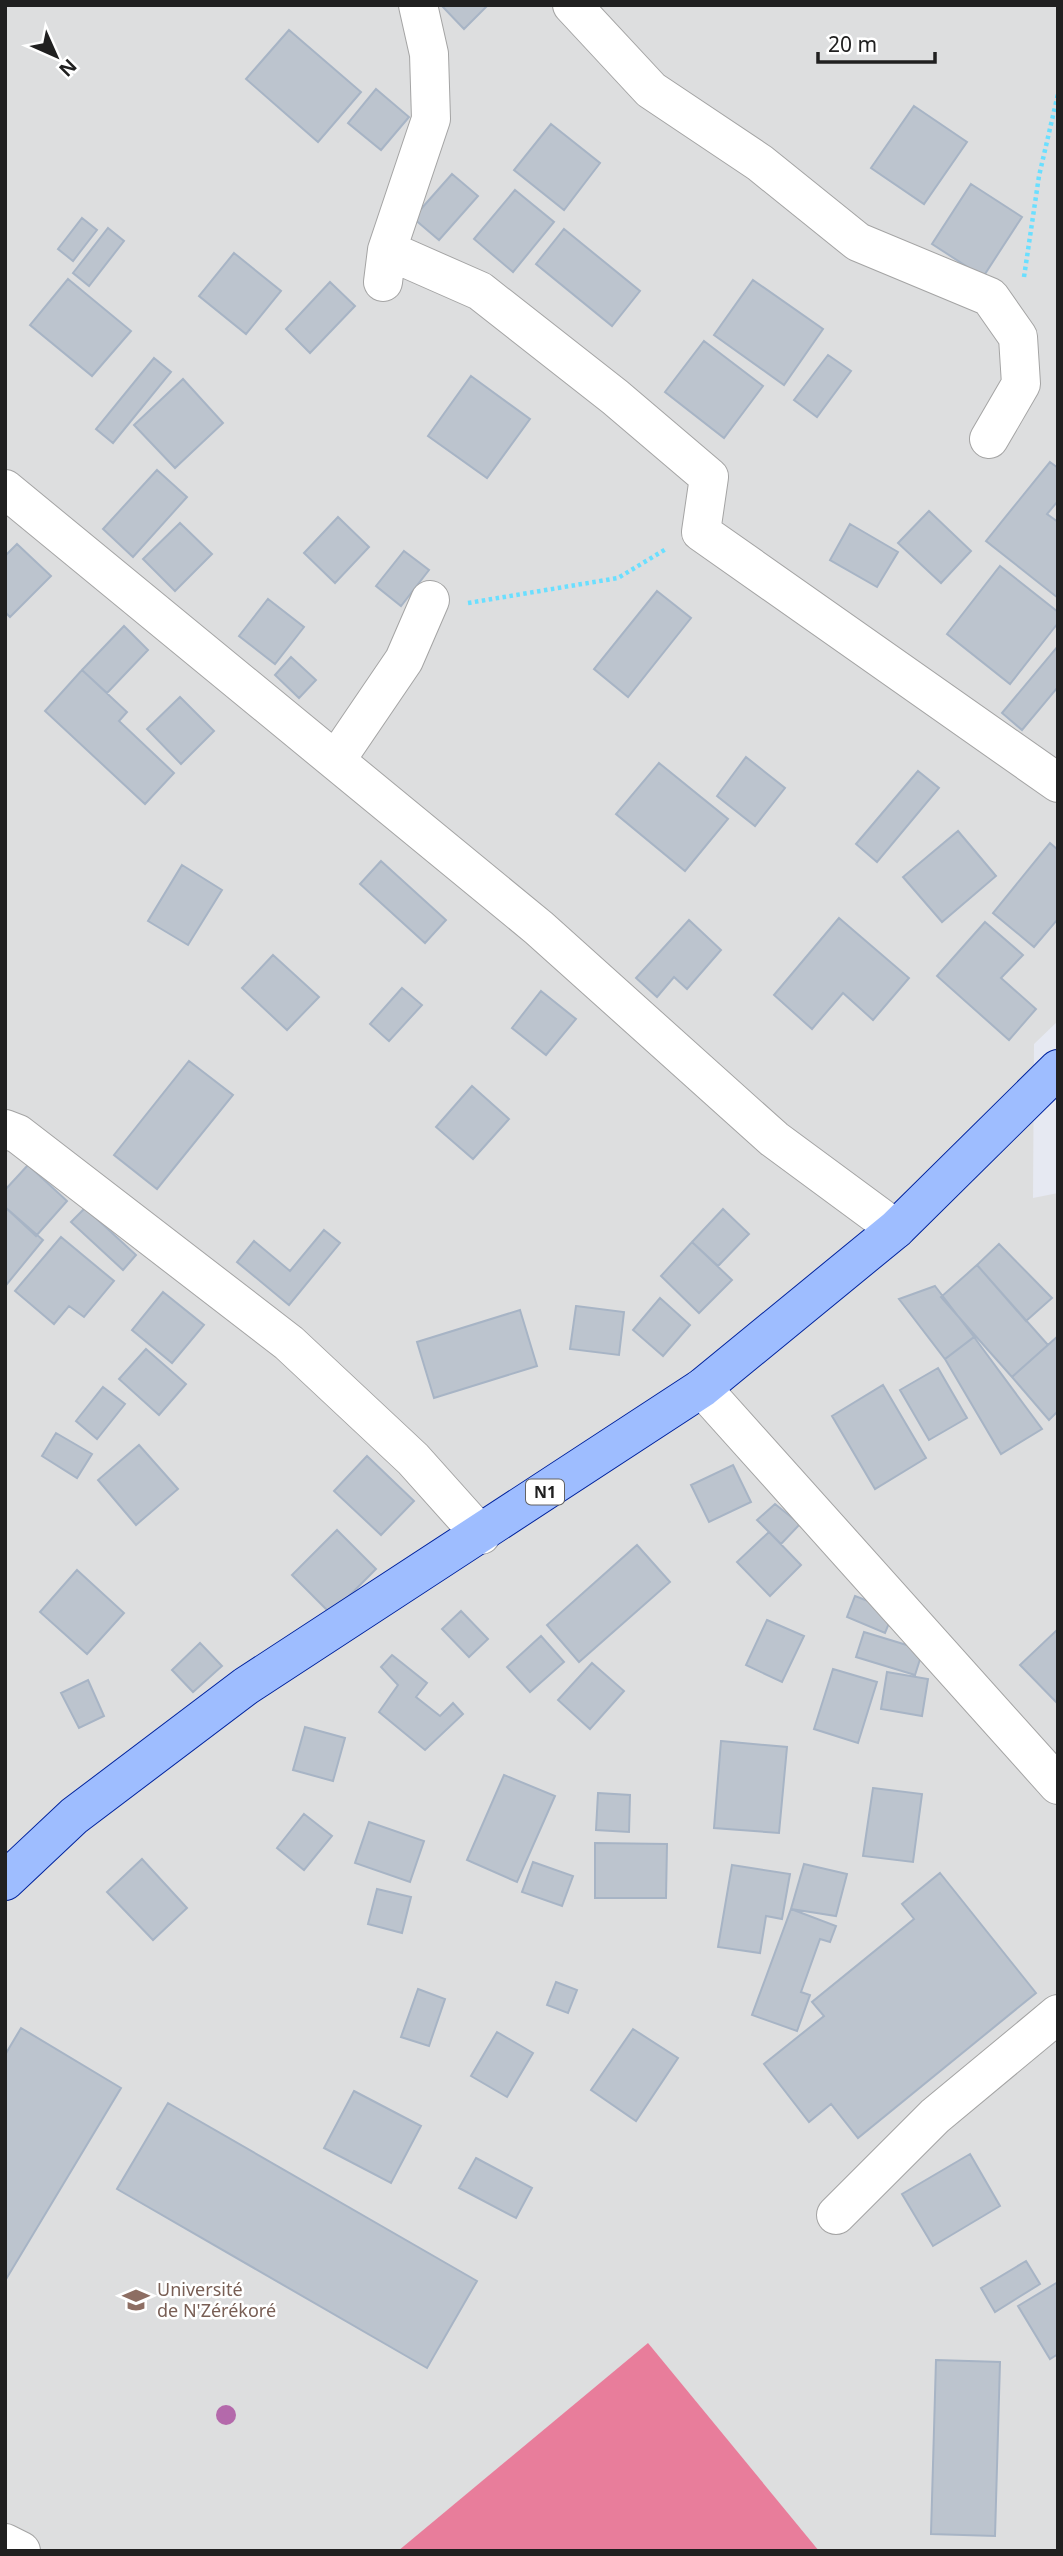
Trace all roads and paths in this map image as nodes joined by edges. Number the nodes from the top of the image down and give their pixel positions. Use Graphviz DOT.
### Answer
graph roads {
  1 [pos="418,5"];
  2 [pos="572,5"];
  3 [pos="1058,94"];
  4 [pos="1022,286"];
  5 [pos="989,439"];
  6 [pos="5,489"];
  7 [pos="701,532"];
  8 [pos="427,606"];
  9 [pos="336,760"];
  10 [pos="1058,783"];
  11 [pos="1058,1069"];
  12 [pos="5,1129"];
  13 [pos="896,1229"];
  14 [pos="702,1388"];
  15 [pos="481,1535"];
  16 [pos="1058,1785"];
  17 [pos="5,1881"];
  18 [pos="1058,2014"];
  19 [pos="836,2215"];
  20 [pos="5,2543"];
  21 [pos="21,2551"];
  1 -- 7 [label="street"];
  2 -- 5 [label="street"];
  3 -- 4 [label="path"];
  6 -- 9 [label="street"];
  7 -- 8 [label="path"];
  7 -- 10 [label="street"];
  8 -- 9 [label="street"];
  9 -- 13 [label="street"];
  11 -- 13 [label="main road, N1"];
  12 -- 15 [label="street"];
  13 -- 14 [label="main road, N1"];
  14 -- 15 [label="main road, N1"];
  14 -- 16 [label="street"];
  15 -- 17 [label="main road, N1"];
  18 -- 19 [label="street"];
  20 -- 21 [label="street"];
}
